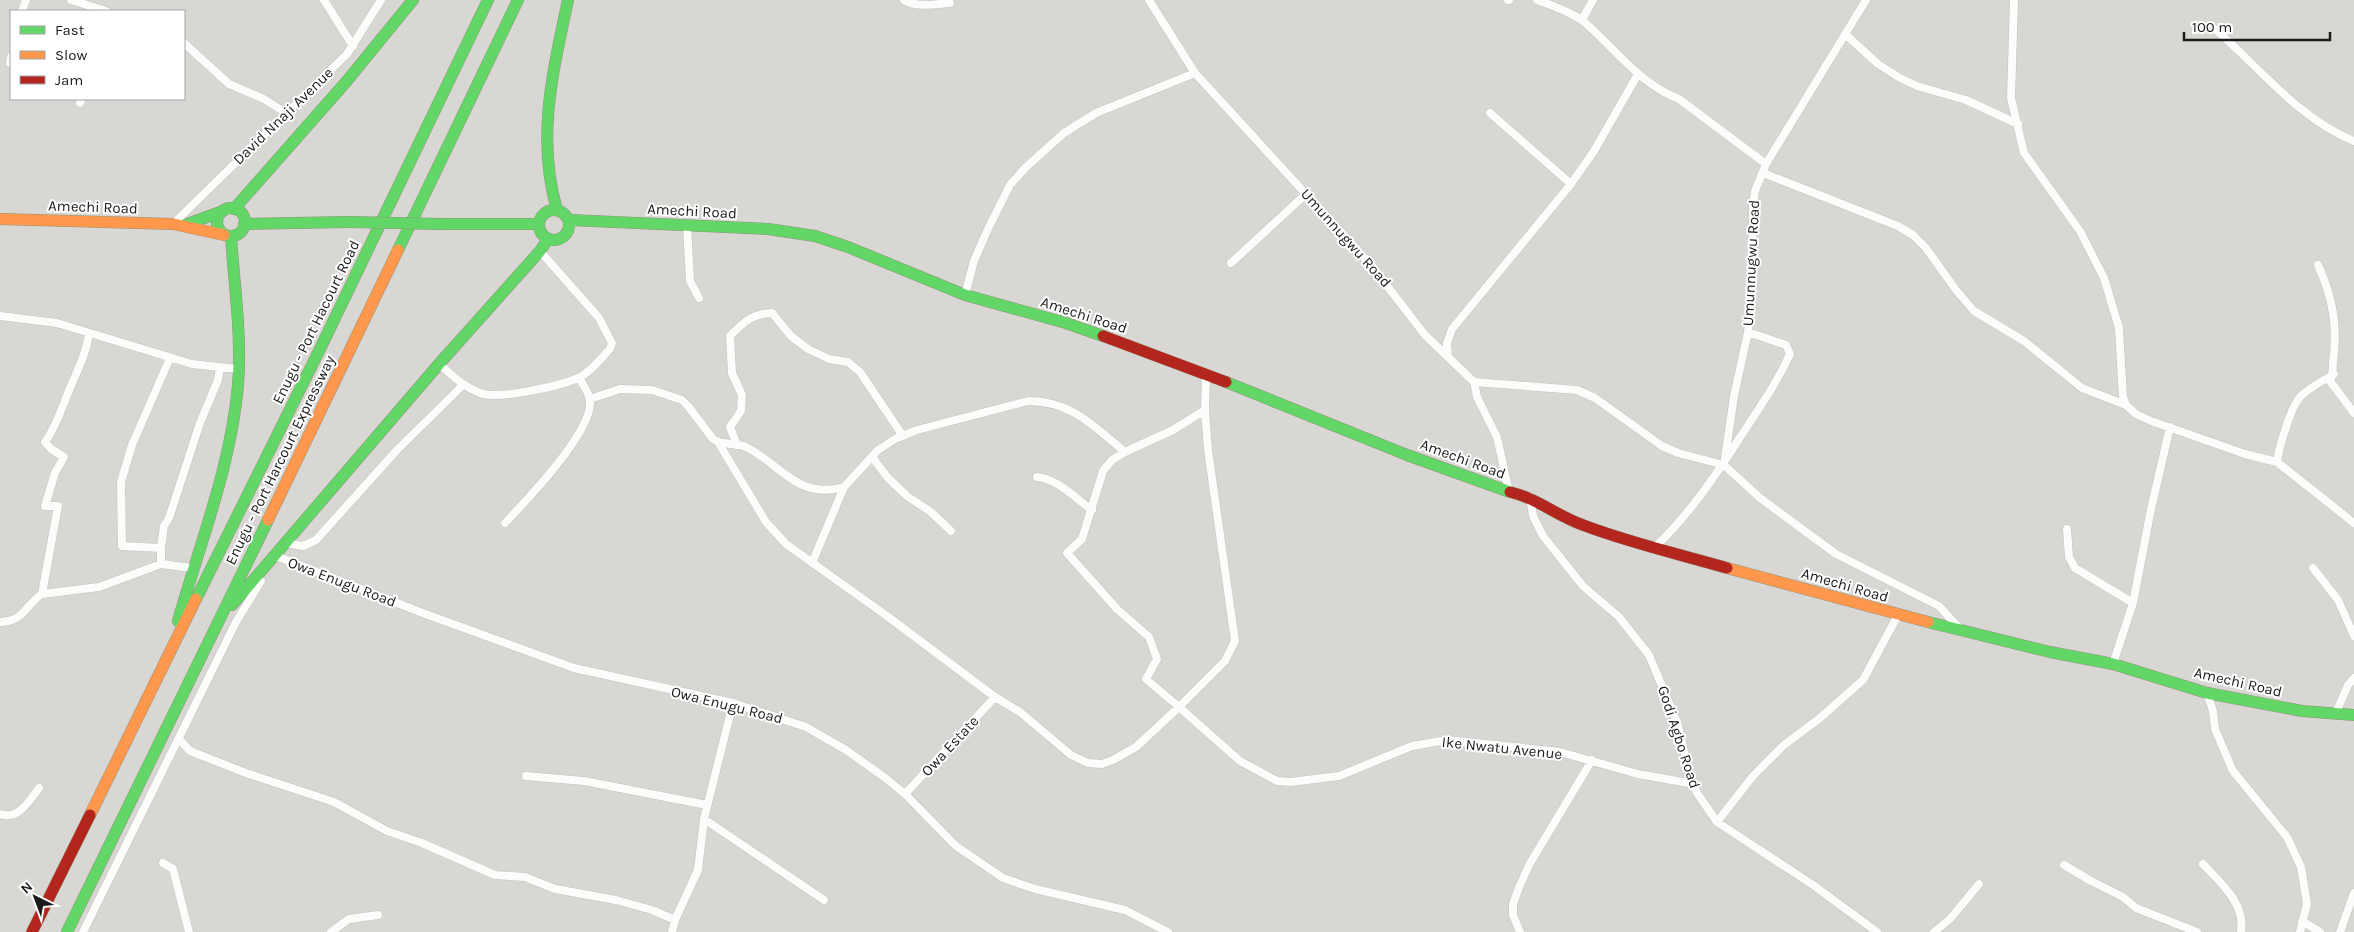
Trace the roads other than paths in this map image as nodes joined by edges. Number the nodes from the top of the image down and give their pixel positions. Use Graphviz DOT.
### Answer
graph roads {
  1 [pos="71,0"];
  2 [pos="324,0"];
  3 [pos="381,0"];
  4 [pos="413,0"];
  5 [pos="488,0"];
  6 [pos="518,0"];
  7 [pos="568,0"];
  8 [pos="904,0"];
  9 [pos="1148,0"];
  10 [pos="1537,0"];
  11 [pos="1593,0"];
  12 [pos="1866,0"];
  13 [pos="2014,0"];
  14 [pos="950,3"];
  15 [pos="103,10"];
  16 [pos="1582,20"];
  17 [pos="2216,30"];
  18 [pos="1845,34"];
  19 [pos="185,44"];
  20 [pos="353,46"];
  21 [pos="1195,73"];
  22 [pos="1638,74"];
  23 [pos="1490,113"];
  24 [pos="286,114"];
  25 [pos="2018,124"];
  26 [pos="2354,141"];
  27 [pos="1766,164"];
  28 [pos="1762,173"];
  29 [pos="1571,184"];
  30 [pos="1306,193"];
  31 [pos="229,210"];
  32 [pos="557,210"];
  33 [pos="0,219"];
  34 [pos="570,220"];
  35 [pos="179,224"];
  36 [pos="244,224"];
  37 [pos="539,224"];
  38 [pos="687,225"];
  39 [pos="228,235"];
  40 [pos="548,239"];
  41 [pos="540,251"];
  42 [pos="1231,263"];
  43 [pos="2318,265"];
  44 [pos="964,295"];
  45 [pos="699,298"];
  46 [pos="0,316"];
  47 [pos="1748,332"];
  48 [pos="89,334"];
  49 [pos="1448,357"];
  50 [pos="170,358"];
  51 [pos="439,364"];
  52 [pos="220,367"];
  53 [pos="238,369"];
  54 [pos="1206,374"];
  55 [pos="2334,374"];
  56 [pos="579,378"];
  57 [pos="1474,382"];
  58 [pos="463,385"];
  59 [pos="590,399"];
  60 [pos="2126,405"];
  61 [pos="1205,410"];
  62 [pos="2354,413"];
  63 [pos="2170,427"];
  64 [pos="903,436"];
  65 [pos="718,442"];
  66 [pos="737,444"];
  67 [pos="1125,452"];
  68 [pos="872,457"];
  69 [pos="2277,462"];
  70 [pos="1724,464"];
  71 [pos="1037,477"];
  72 [pos="844,487"];
  73 [pos="1509,492"];
  74 [pos="1530,497"];
  75 [pos="1092,510"];
  76 [pos="505,523"];
  77 [pos="2354,523"];
  78 [pos="2067,528"];
  79 [pos="951,531"];
  80 [pos="286,543"];
  81 [pos="161,548"];
  82 [pos="1654,548"];
  83 [pos="276,556"];
  84 [pos="812,563"];
  85 [pos="162,564"];
  86 [pos="192,568"];
  87 [pos="2313,568"];
  88 [pos="42,594"];
  89 [pos="2133,603"];
  90 [pos="1898,616"];
  91 [pos="221,617"];
  92 [pos="0,622"];
  93 [pos="1960,629"];
  94 [pos="2354,636"];
  95 [pos="168,656"];
  96 [pos="2113,664"];
  97 [pos="2354,678"];
  98 [pos="2207,693"];
  99 [pos="995,697"];
  100 [pos="732,703"];
  101 [pos="1179,707"];
  102 [pos="2335,714"];
  103 [pos="2354,716"];
  104 [pos="179,739"];
  105 [pos="1592,760"];
  106 [pos="526,776"];
  107 [pos="1694,784"];
  108 [pos="39,788"];
  109 [pos="905,794"];
  110 [pos="707,806"];
  111 [pos="0,814"];
  112 [pos="704,819"];
  113 [pos="1717,822"];
  114 [pos="163,863"];
  115 [pos="2203,864"];
  116 [pos="2064,865"];
  117 [pos="1979,884"];
  118 [pos="2354,893"];
  119 [pos="824,900"];
  120 [pos="378,915"];
  121 [pos="675,920"];
  122 [pos="2302,921"];
  123 [pos="32,932"];
  124 [pos="67,932"];
  125 [pos="83,932"];
  126 [pos="189,932"];
  127 [pos="331,932"];
  128 [pos="672,932"];
  129 [pos="1168,932"];
  130 [pos="1520,932"];
  131 [pos="1877,932"];
  132 [pos="1934,932"];
  133 [pos="2197,932"];
  134 [pos="2241,932"];
  135 [pos="2300,932"];
  136 [pos="2320,932"];
  137 [pos="2340,932"];
  1 -- 15 [label="street"];
  2 -- 20 [label="street"];
  3 -- 20 [label="street, David Nnaji Avenue"];
  4 -- 31 [label="main road"];
  5 -- 95 [label="main road, Enugu - Port Hacourt Road"];
  6 -- 91 [label="main road, Enugu - Port Harcourt Expressway"];
  7 -- 32 [label="main road"];
  8 -- 14 [label="street"];
  9 -- 21 [label="street, Umunnugwu Road"];
  10 -- 16 [label="street"];
  11 -- 16 [label="street"];
  12 -- 18 [label="street, Umunnugwu Road"];
  13 -- 25 [label="street"];
  16 -- 22 [label="street"];
  17 -- 26 [label="street"];
  18 -- 25 [label="street"];
  18 -- 27 [label="street, Umunnugwu Road"];
  19 -- 24 [label="street"];
  20 -- 24 [label="street, David Nnaji Avenue"];
  21 -- 30 [label="street, Umunnugwu Road"];
  21 -- 44 [label="street"];
  22 -- 27 [label="street"];
  22 -- 29 [label="street"];
  23 -- 29 [label="street"];
  24 -- 35 [label="street, David Nnaji Avenue"];
  25 -- 60 [label="street"];
  27 -- 28 [label="street, Umunnugwu Road"];
  28 -- 47 [label="street, Umunnugwu Road"];
  28 -- 60 [label="street"];
  29 -- 49 [label="street"];
  30 -- 42 [label="street"];
  30 -- 49 [label="street, Umunnugwu Road"];
  31 -- 35 [label="main road"];
  31 -- 36 [label="main road"];
  31 -- 39 [label="main road"];
  32 -- 34 [label="main road"];
  32 -- 37 [label="main road"];
  33 -- 35 [label="main road, Amechi Road"];
  34 -- 38 [label="main road, Amechi Road"];
  34 -- 40 [label="main road"];
  35 -- 39 [label="main road"];
  36 -- 37 [label="main road, bridge"];
  36 -- 39 [label="main road"];
  37 -- 40 [label="main road"];
  38 -- 44 [label="main road, Amechi Road"];
  38 -- 45 [label="street"];
  39 -- 53 [label="main road"];
  40 -- 41 [label="main road"];
  41 -- 51 [label="main road"];
  41 -- 56 [label="street"];
  43 -- 55 [label="street"];
  44 -- 54 [label="main road, Amechi Road"];
  46 -- 48 [label="street"];
  47 -- 70 [label="street, Umunnugwu Road"];
  47 -- 70 [label="street"];
  48 -- 50 [label="street"];
  48 -- 88 [label="street"];
  49 -- 57 [label="street, Umunnugwu Road"];
  50 -- 52 [label="street"];
  50 -- 81 [label="street"];
  51 -- 58 [label="street"];
  51 -- 80 [label="main road"];
  52 -- 53 [label="street"];
  52 -- 81 [label="street"];
  53 -- 86 [label="main road"];
  54 -- 61 [label="street"];
  54 -- 73 [label="main road, Amechi Road"];
  55 -- 62 [label="street"];
  55 -- 69 [label="street"];
  56 -- 58 [label="street"];
  56 -- 59 [label="street"];
  57 -- 70 [label="street"];
  57 -- 73 [label="street, Umunnugwu Road"];
  58 -- 80 [label="street"];
  59 -- 65 [label="street"];
  59 -- 76 [label="street"];
  60 -- 63 [label="street"];
  61 -- 67 [label="street"];
  61 -- 101 [label="street"];
  63 -- 69 [label="street"];
  63 -- 89 [label="street"];
  64 -- 66 [label="street"];
  64 -- 67 [label="street"];
  64 -- 68 [label="street"];
  65 -- 66 [label="street"];
  65 -- 84 [label="street"];
  66 -- 72 [label="street"];
  67 -- 75 [label="street"];
  68 -- 72 [label="street"];
  68 -- 79 [label="street"];
  69 -- 77 [label="street"];
  70 -- 82 [label="street"];
  70 -- 93 [label="street"];
  71 -- 75 [label="street"];
  72 -- 84 [label="street"];
  73 -- 74 [label="main road, Amechi Road"];
  74 -- 82 [label="main road, Amechi Road"];
  74 -- 107 [label="street, Godi Agbo Road"];
  75 -- 101 [label="street, Ike Nwatu Avenue"];
  78 -- 89 [label="street"];
  80 -- 83 [label="main road"];
  81 -- 85 [label="street"];
  82 -- 90 [label="main road, Amechi Road"];
  83 -- 91 [label="main road"];
  83 -- 100 [label="street, Owa Enugu Road"];
  83 -- 104 [label="street"];
  84 -- 99 [label="street"];
  85 -- 86 [label="street"];
  85 -- 88 [label="street"];
  86 -- 95 [label="main road"];
  87 -- 94 [label="street"];
  88 -- 92 [label="street"];
  89 -- 96 [label="street"];
  90 -- 93 [label="main road, Amechi Road"];
  90 -- 113 [label="street"];
  91 -- 124 [label="main road, Enugu - Port Harcourt Expressway"];
  93 -- 96 [label="main road, Amechi Road"];
  95 -- 123 [label="main road"];
  96 -- 98 [label="main road, Amechi Road"];
  97 -- 102 [label="street"];
  98 -- 102 [label="main road, Amechi Road"];
  98 -- 122 [label="street"];
  99 -- 101 [label="street"];
  99 -- 109 [label="street, Owa Estate"];
  100 -- 109 [label="street, Owa Enugu Road"];
  100 -- 110 [label="street"];
  101 -- 105 [label="street, Ike Nwatu Avenue"];
  102 -- 103 [label="main road, Amechi Road"];
  104 -- 121 [label="street"];
  104 -- 125 [label="street"];
  105 -- 107 [label="street, Ike Nwatu Avenue"];
  105 -- 130 [label="street"];
  106 -- 110 [label="street"];
  107 -- 113 [label="street, Godi Agbo Road"];
  108 -- 111 [label="street"];
  109 -- 129 [label="street, Owa Enugu Road"];
  110 -- 112 [label="street"];
  112 -- 119 [label="street"];
  112 -- 121 [label="street"];
  113 -- 131 [label="street, Godi Agbo Road"];
  114 -- 126 [label="street"];
  115 -- 134 [label="street"];
  116 -- 133 [label="street"];
  117 -- 132 [label="street"];
  118 -- 137 [label="street"];
  120 -- 127 [label="street"];
  121 -- 128 [label="street"];
  122 -- 135 [label="street"];
  122 -- 136 [label="street"];
}
